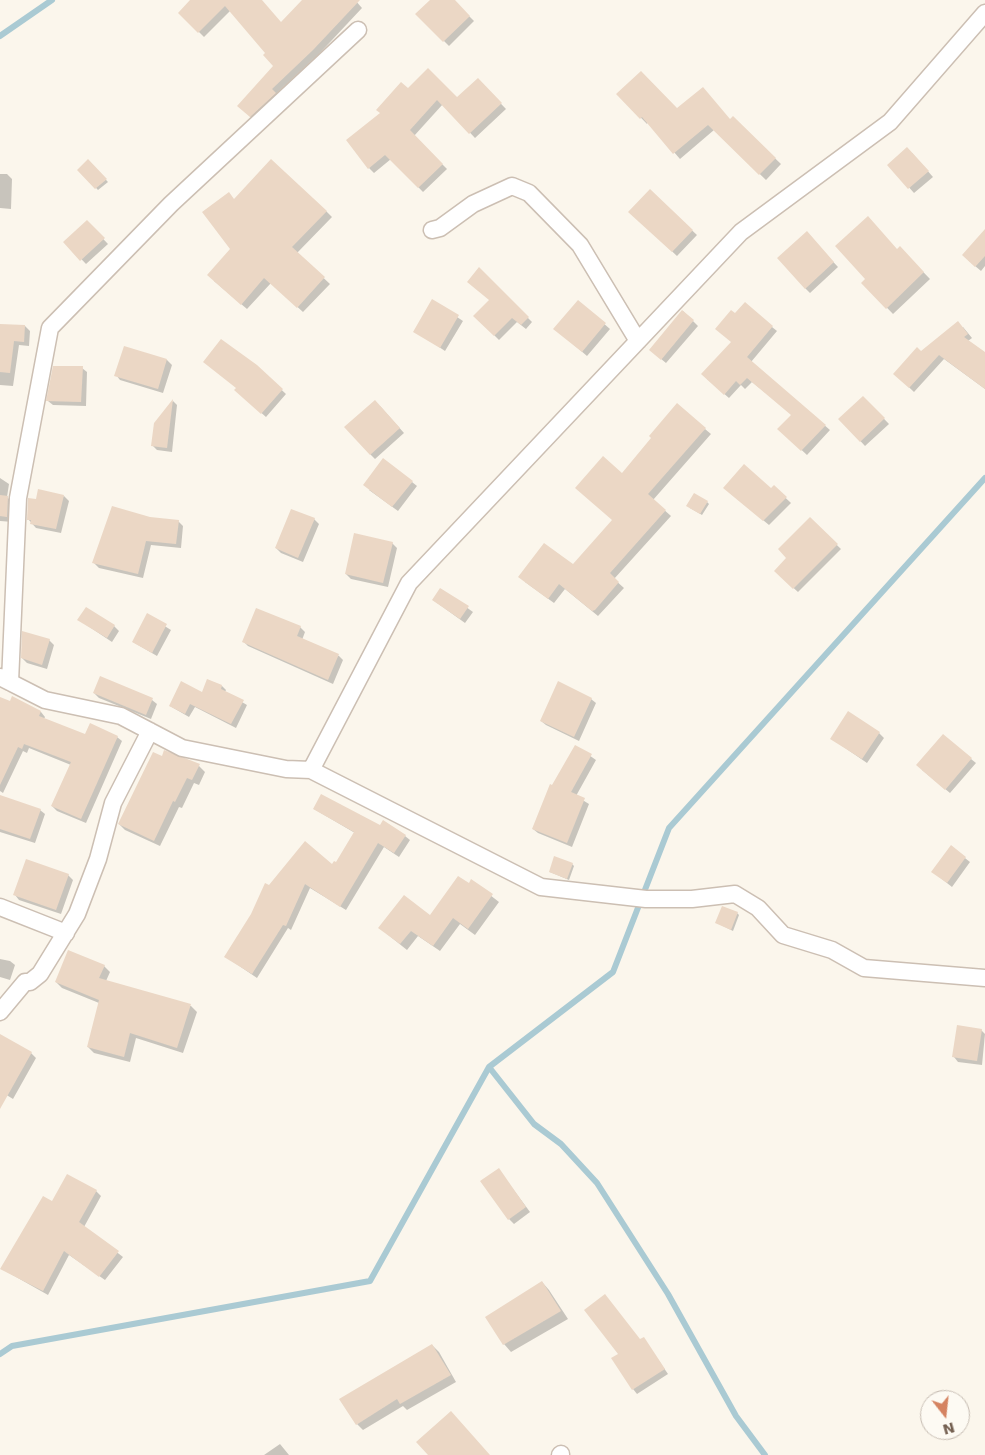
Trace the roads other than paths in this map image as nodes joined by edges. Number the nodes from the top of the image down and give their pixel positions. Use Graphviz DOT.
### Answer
graph roads {
  1 [pos="985,13"];
  2 [pos="358,30"];
  3 [pos="432,230"];
  4 [pos="638,341"];
  5 [pos="5,679"];
  6 [pos="150,731"];
  7 [pos="311,770"];
  8 [pos="0,907"];
  9 [pos="66,933"];
  10 [pos="985,978"];
  11 [pos="0,1012"];
  1 -- 4 [label="street"];
  2 -- 5 [label="street"];
  3 -- 4 [label="street"];
  4 -- 7 [label="street"];
  5 -- 6 [label="street"];
  6 -- 7 [label="street"];
  6 -- 9 [label="street"];
  7 -- 10 [label="street"];
  8 -- 9 [label="street"];
  9 -- 11 [label="street"];
}
